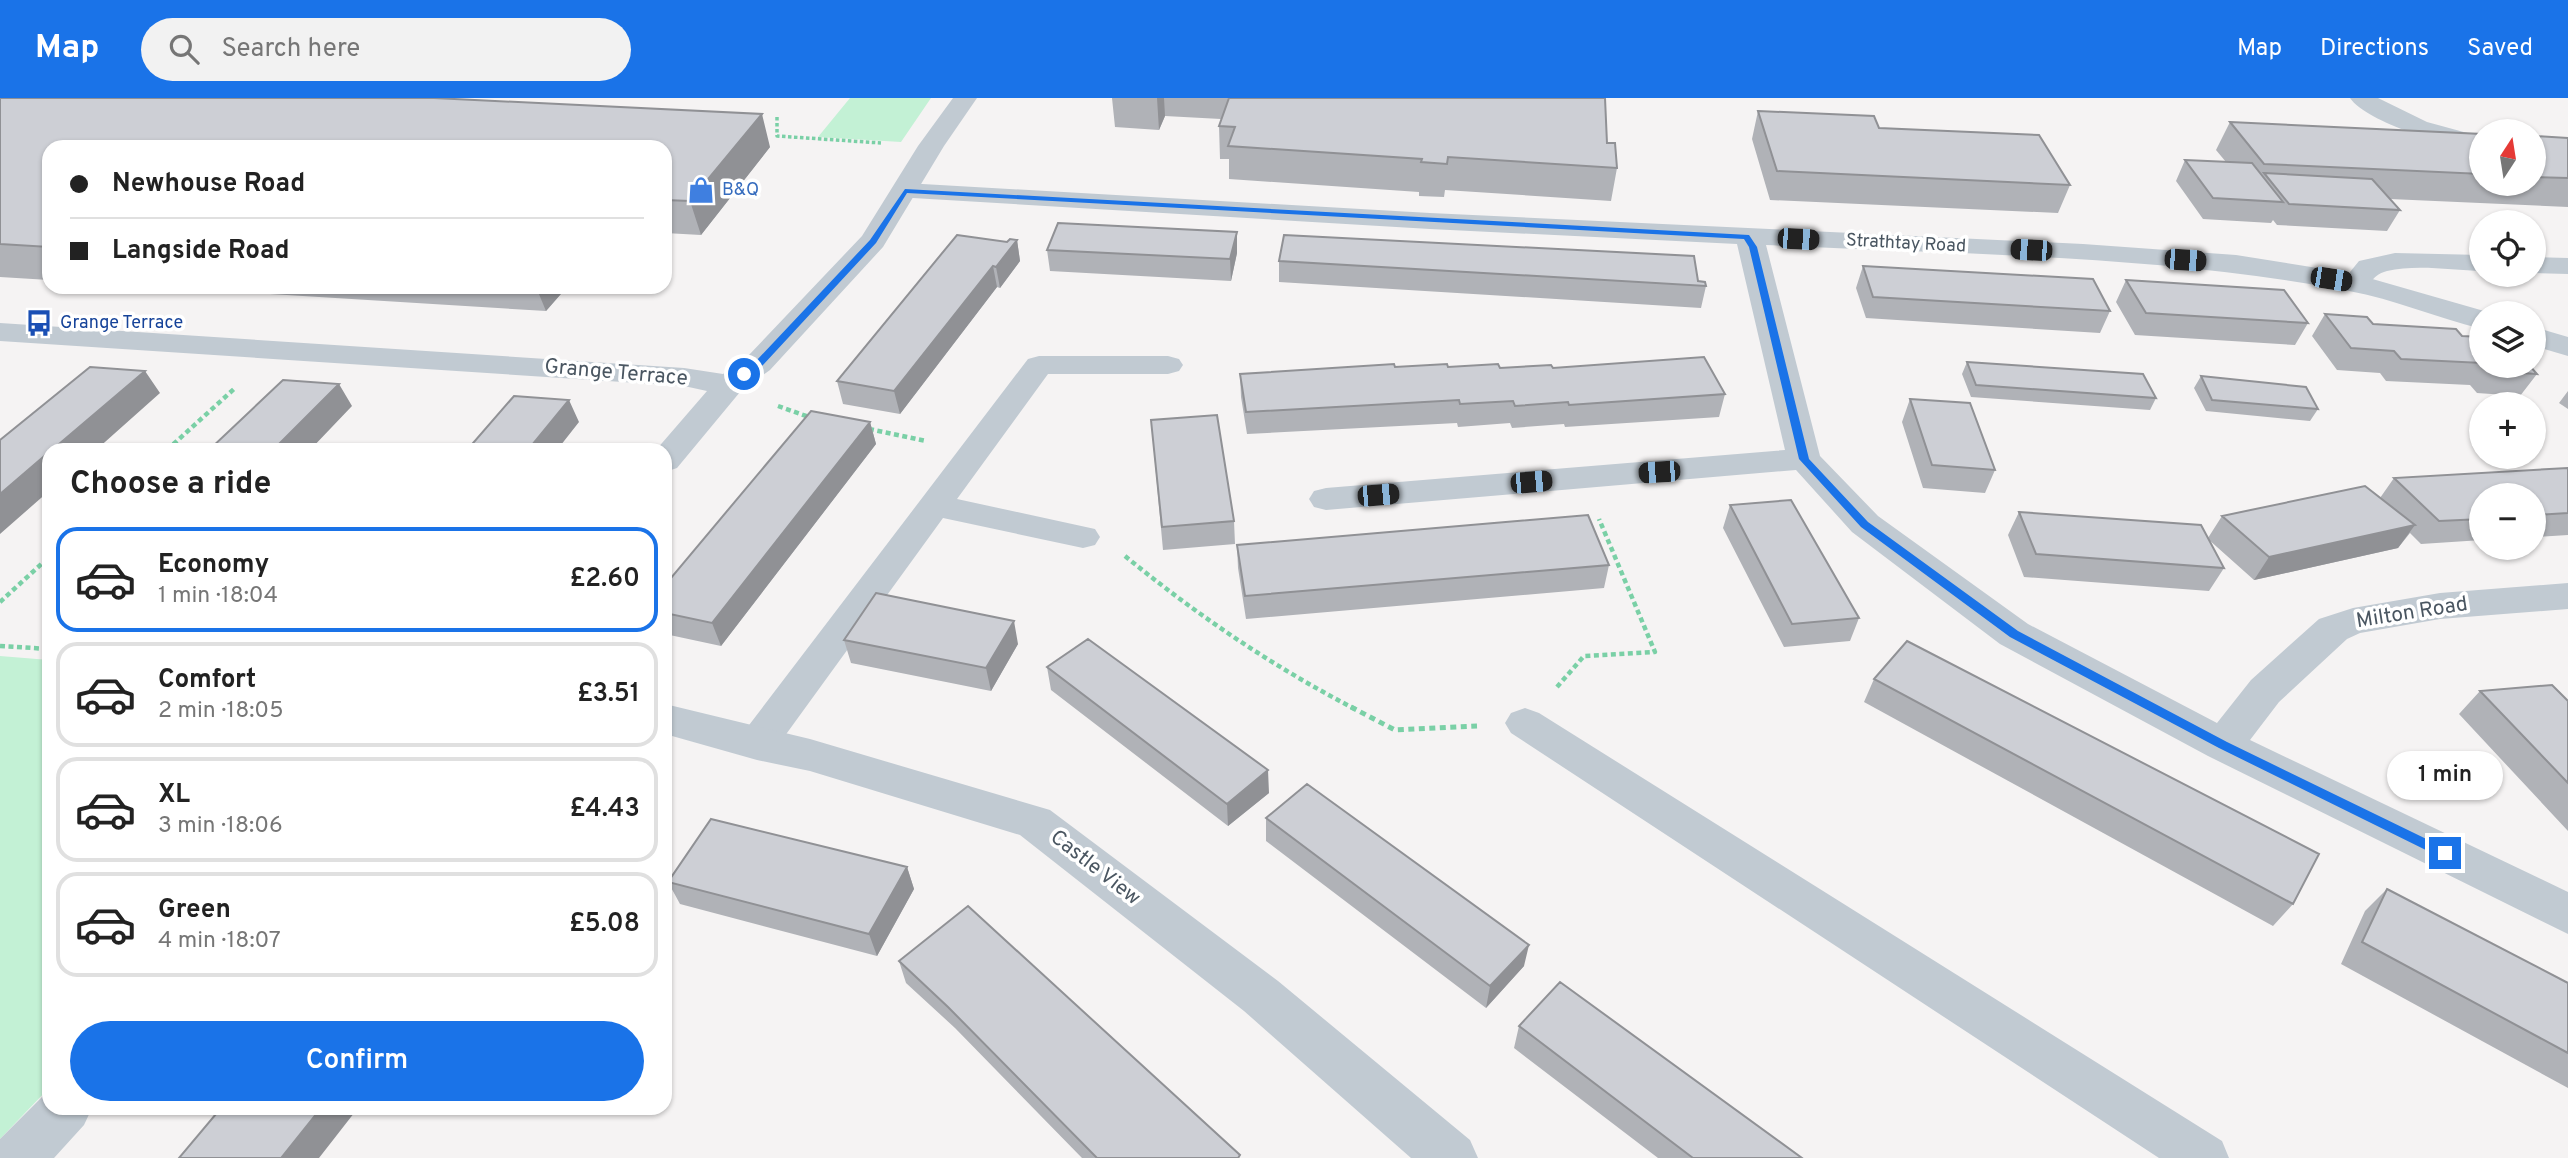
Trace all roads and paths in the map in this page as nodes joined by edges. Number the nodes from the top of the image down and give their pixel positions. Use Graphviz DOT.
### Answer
graph roads {
  1 [pos="965,98"];
  2 [pos="2361,98"];
  3 [pos="776,117"];
  4 [pos="2469,141"];
  5 [pos="931,146"];
  6 [pos="905,191"];
  7 [pos="1746,236"];
  8 [pos="2469,264"];
  9 [pos="2546,265"];
  10 [pos="2567,266"];
  11 [pos="2355,283"];
  12 [pos="2469,316"];
  13 [pos="0,332"];
  14 [pos="2546,340"];
  15 [pos="2568,346"];
  16 [pos="277,350"];
  17 [pos="1168,365"];
  18 [pos="729,385"];
  19 [pos="813,418"];
  20 [pos="867,429"];
  21 [pos="175,443"];
  22 [pos="975,451"];
  23 [pos="672,453"];
  24 [pos="1804,459"];
  25 [pos="1583,478"];
  26 [pos="1326,499"];
  27 [pos="935,505"];
  28 [pos="1083,537"];
  29 [pos="42,563"];
  30 [pos="2568,596"];
  31 [pos="0,601"];
  32 [pos="0,646"];
  33 [pos="42,649"];
  34 [pos="672,721"];
  35 [pos="1525,723"];
  36 [pos="757,744"];
  37 [pos="2223,745"];
  38 [pos="2568,914"];
  39 [pos="59,1115"];
  40 [pos="18,1158"];
  41 [pos="1451,1158"];
  42 [pos="2204,1158"];
  1 -- 5 [label="street"];
  2 -- 4 [label="lane"];
  3 -- 5 [label="path"];
  5 -- 6 [label="street"];
  6 -- 7 [label="street, Strathtay Road"];
  6 -- 18 [label="street"];
  7 -- 11 [label="street, Strathtay Road"];
  7 -- 24 [label="street"];
  8 -- 11 [label="lane"];
  9 -- 10 [label="lane"];
  11 -- 12 [label="street, Strathtay Road"];
  13 -- 16 [label="street, Grange Terrace"];
  14 -- 15 [label="street"];
  16 -- 18 [label="street, Grange Terrace"];
  16 -- 21 [label="path"];
  17 -- 22 [label="lane"];
  18 -- 19 [label="path"];
  18 -- 23 [label="street"];
  20 -- 22 [label="path"];
  22 -- 27 [label="lane"];
  24 -- 25 [label="street"];
  24 -- 37 [label="street"];
  25 -- 26 [label="street"];
  25 -- 35 [label="path"];
  27 -- 28 [label="lane"];
  27 -- 36 [label="lane"];
  28 -- 35 [label="path"];
  29 -- 31 [label="path"];
  30 -- 37 [label="street, Milton Road"];
  32 -- 33 [label="path"];
  34 -- 36 [label="street, Castle View"];
  35 -- 42 [label="lane"];
  36 -- 41 [label="street, Castle View"];
  37 -- 38 [label="street"];
  39 -- 40 [label="street"];
}
